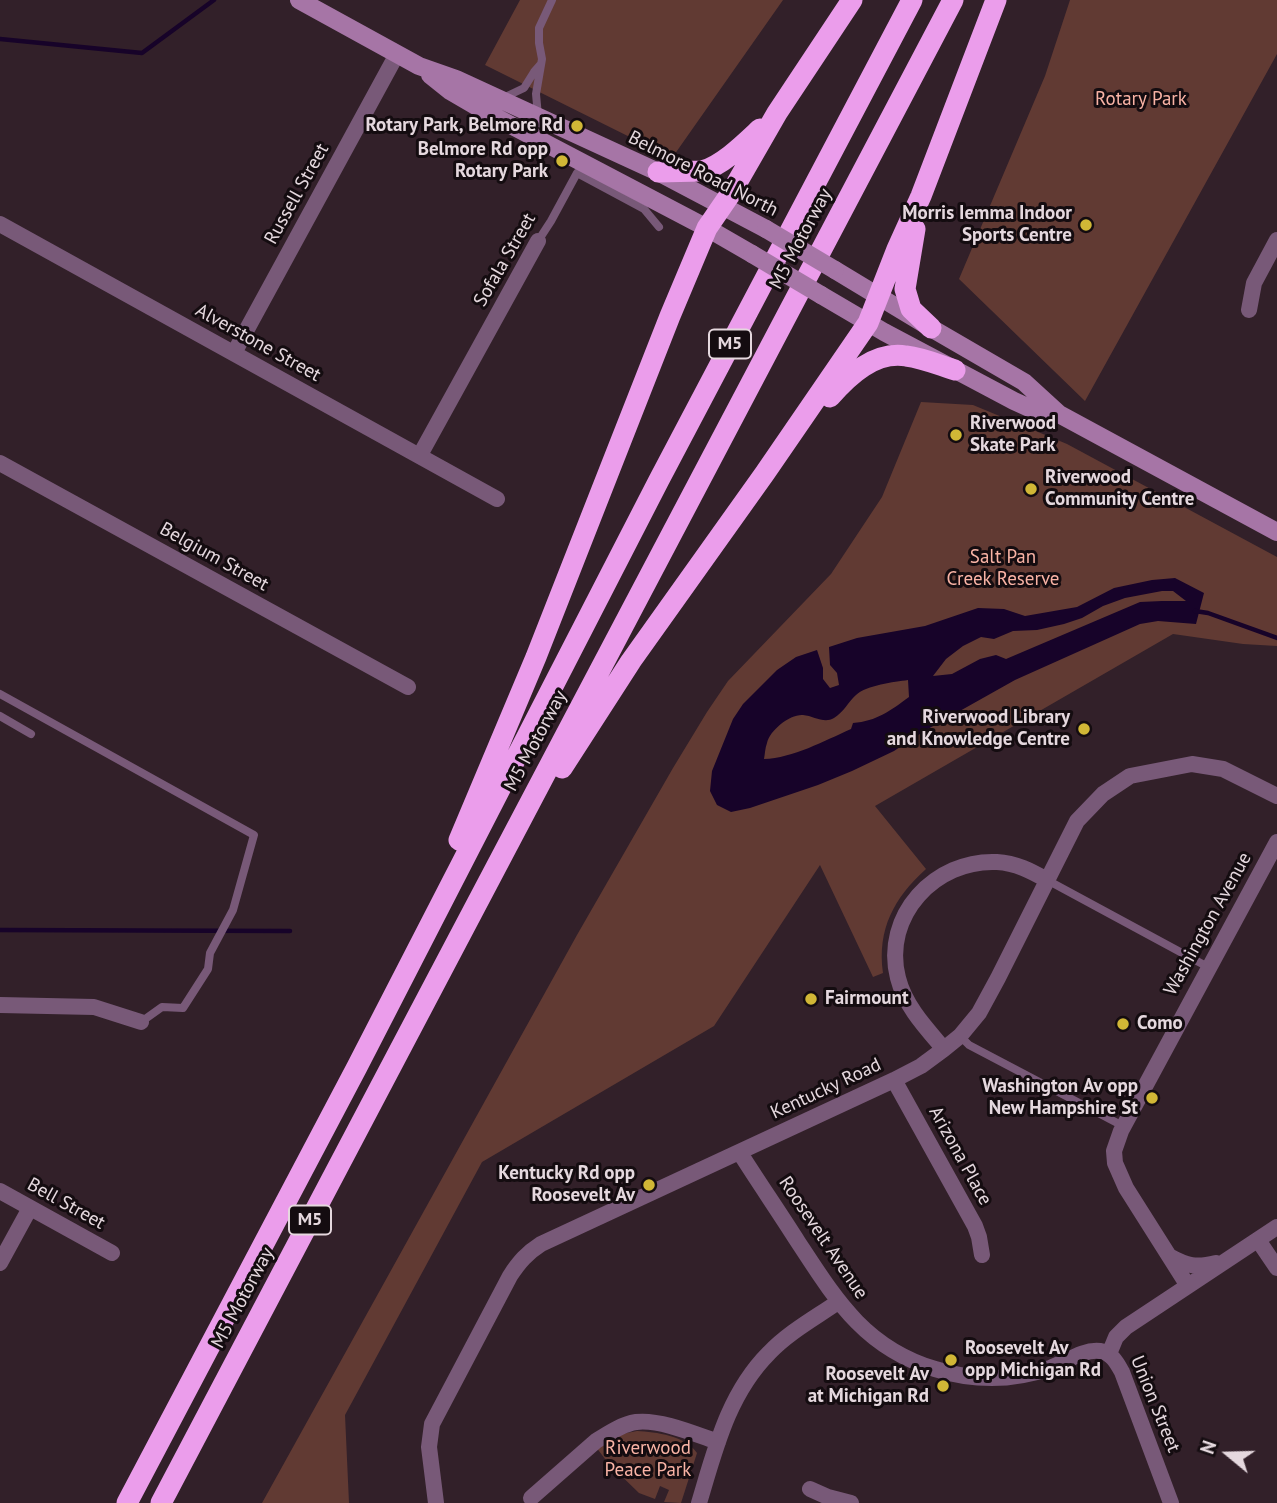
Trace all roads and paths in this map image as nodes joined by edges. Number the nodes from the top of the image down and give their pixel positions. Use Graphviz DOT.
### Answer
graph roads {
  1 [pos="299,0"];
  2 [pos="552,0"];
  3 [pos="852,0"];
  4 [pos="912,0"];
  5 [pos="953,0"];
  6 [pos="996,0"];
  7 [pos="397,54"];
  8 [pos="541,64"];
  9 [pos="419,66"];
  10 [pos="500,99"];
  11 [pos="777,113"];
  12 [pos="538,117"];
  13 [pos="658,172"];
  14 [pos="921,196"];
  15 [pos="723,205"];
  16 [pos="0,224"];
  17 [pos="659,227"];
  18 [pos="707,228"];
  19 [pos="1277,240"];
  20 [pos="538,241"];
  21 [pos="878,297"];
  22 [pos="1249,310"];
  23 [pos="868,323"];
  24 [pos="931,328"];
  25 [pos="233,353"];
  26 [pos="955,370"];
  27 [pos="1059,414"];
  28 [pos="420,455"];
  29 [pos="0,463"];
  30 [pos="765,473"];
  31 [pos="496,499"];
  32 [pos="1277,532"];
  33 [pos="408,687"];
  34 [pos="0,694"];
  35 [pos="0,716"];
  36 [pos="31,734"];
  37 [pos="1277,796"];
  38 [pos="1277,842"];
  39 [pos="1047,880"];
  40 [pos="459,937"];
  41 [pos="1208,967"];
  42 [pos="394,993"];
  43 [pos="0,1005"];
  44 [pos="141,1022"];
  45 [pos="960,1035"];
  46 [pos="944,1049"];
  47 [pos="894,1080"];
  48 [pos="1124,1126"];
  49 [pos="740,1153"];
  50 [pos="0,1191"];
  51 [pos="30,1208"];
  52 [pos="1277,1227"];
  53 [pos="1258,1240"];
  54 [pos="112,1253"];
  55 [pos="982,1255"];
  56 [pos="1169,1256"];
  57 [pos="1226,1260"];
  58 [pos="0,1262"];
  59 [pos="1277,1268"];
  60 [pos="1188,1286"];
  61 [pos="838,1302"];
  62 [pos="1109,1354"];
  63 [pos="1077,1356"];
  64 [pos="718,1442"];
  65 [pos="810,1489"];
  66 [pos="531,1498"];
  67 [pos="830,1500"];
  68 [pos="127,1503"];
  69 [pos="161,1503"];
  70 [pos="436,1503"];
  71 [pos="699,1503"];
  72 [pos="851,1503"];
  73 [pos="1171,1503"];
  1 -- 7 [label="main road, Belmore Road North"];
  2 -- 8 [label="lane"];
  3 -- 11 [label="highway"];
  4 -- 42 [label="highway, M5 Motorway / M5"];
  5 -- 40 [label="highway, M5 Motorway / M5"];
  6 -- 14 [label="highway"];
  7 -- 9 [label="main road, Belmore Road North"];
  7 -- 25 [label="street, Russell Street"];
  8 -- 10 [label="lane"];
  8 -- 12 [label="lane"];
  9 -- 10 [label="main road, Belmore Road North"];
  9 -- 18 [label="main road, Belmore Road North"];
  10 -- 12 [label="main road, Belmore Road North"];
  11 -- 13 [label="highway"];
  11 -- 15 [label="highway"];
  12 -- 13 [label="main road, Belmore Road North"];
  13 -- 15 [label="main road, Belmore Road North"];
  14 -- 21 [label="highway"];
  14 -- 24 [label="highway"];
  15 -- 18 [label="highway"];
  15 -- 21 [label="main road, Belmore Road North, bridge"];
  16 -- 25 [label="street, Alverstone Street"];
  17 -- 20 [label="lane, Sofala Street"];
  18 -- 23 [label="main road, Belmore Road North, bridge"];
  18 -- 42 [label="highway"];
  19 -- 22 [label="street"];
  20 -- 28 [label="street, Sofala Street"];
  21 -- 23 [label="highway"];
  21 -- 24 [label="main road, Belmore Road North"];
  23 -- 26 [label="main road, Belmore Road North"];
  23 -- 30 [label="highway"];
  24 -- 27 [label="main road, Belmore Road North"];
  25 -- 28 [label="street, Alverstone Street"];
  26 -- 27 [label="main road, Belmore Road North"];
  26 -- 30 [label="highway"];
  27 -- 32 [label="main road, Belmore Road North"];
  28 -- 31 [label="street, Alverstone Street"];
  29 -- 33 [label="street, Belgium Street"];
  30 -- 40 [label="highway"];
  34 -- 44 [label="lane"];
  35 -- 36 [label="lane"];
  37 -- 39 [label="street, Kentucky Road"];
  38 -- 41 [label="street, Washington Avenue"];
  39 -- 41 [label="lane"];
  39 -- 45 [label="street, Kentucky Road"];
  39 -- 46 [label="street"];
  40 -- 69 [label="highway, M5 Motorway / M5"];
  41 -- 48 [label="street, Washington Avenue"];
  42 -- 68 [label="highway, M5 Motorway / M5"];
  43 -- 44 [label="street"];
  45 -- 46 [label="street, Kentucky Road"];
  45 -- 48 [label="lane"];
  46 -- 47 [label="street, Kentucky Road"];
  47 -- 49 [label="street, Kentucky Road"];
  47 -- 55 [label="street, Arizona Place"];
  48 -- 56 [label="street, Washington Avenue"];
  49 -- 61 [label="street, Roosevelt Avenue"];
  49 -- 70 [label="street, Kentucky Road"];
  50 -- 51 [label="street, Bell Street"];
  51 -- 54 [label="street, Bell Street"];
  51 -- 58 [label="street"];
  52 -- 53 [label="street"];
  53 -- 57 [label="street"];
  53 -- 59 [label="street"];
  56 -- 57 [label="street"];
  56 -- 60 [label="street, Washington Avenue"];
  57 -- 60 [label="street"];
  60 -- 62 [label="street"];
  61 -- 63 [label="street, Roosevelt Avenue"];
  61 -- 64 [label="street"];
  62 -- 63 [label="street, Union Street"];
  62 -- 73 [label="street, Union Street"];
  64 -- 66 [label="street"];
  64 -- 71 [label="street"];
  65 -- 67 [label="street"];
  67 -- 72 [label="street"];
}
